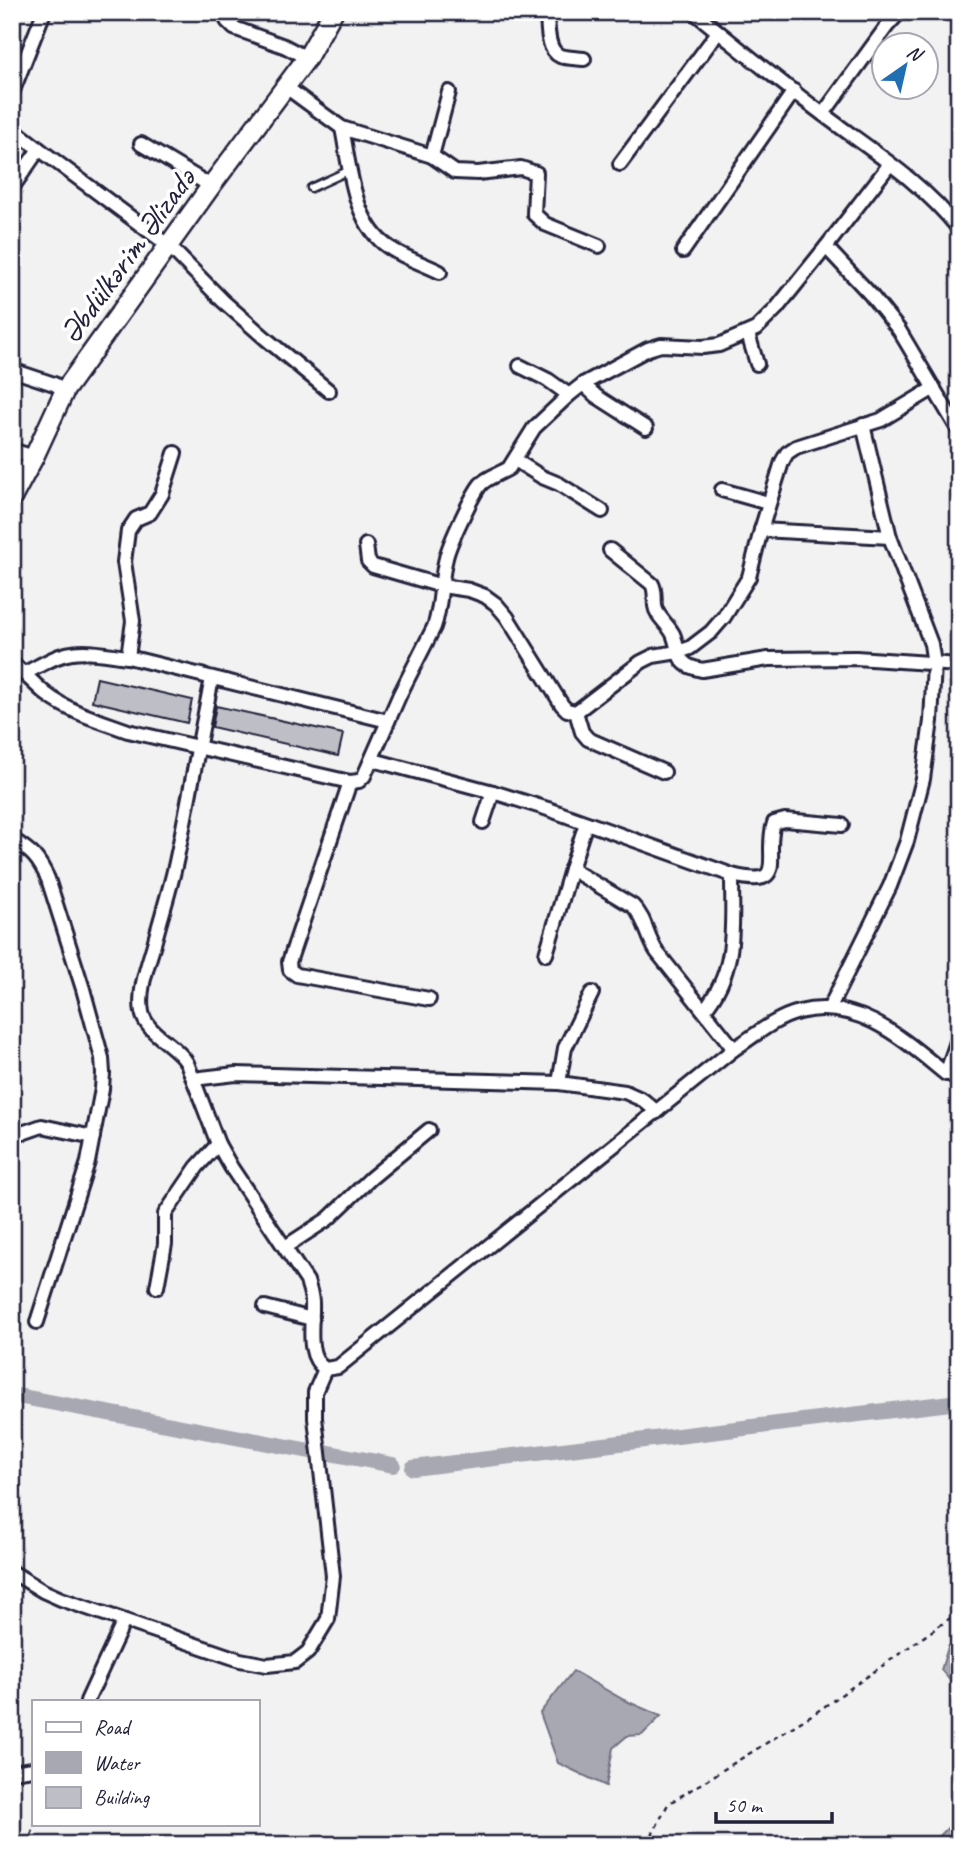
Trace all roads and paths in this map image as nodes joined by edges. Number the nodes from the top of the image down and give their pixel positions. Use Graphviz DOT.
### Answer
graph roads {
  1 [pos="44,12"];
  2 [pos="227,12"];
  3 [pos="333,12"];
  4 [pos="547,12"];
  5 [pos="694,12"];
  6 [pos="895,13"];
  7 [pos="718,32"];
  8 [pos="307,58"];
  9 [pos="584,59"];
  10 [pos="286,87"];
  11 [pos="794,91"];
  12 [pos="449,92"];
  13 [pos="12,93"];
  14 [pos="823,114"];
  15 [pos="12,128"];
  16 [pos="342,128"];
  17 [pos="141,144"];
  18 [pos="38,149"];
  19 [pos="432,156"];
  20 [pos="620,164"];
  21 [pos="890,164"];
  22 [pos="350,170"];
  23 [pos="211,186"];
  24 [pos="12,188"];
  25 [pos="311,188"];
  26 [pos="959,229"];
  27 [pos="169,246"];
  28 [pos="598,246"];
  29 [pos="826,247"];
  30 [pos="683,251"];
  31 [pos="440,272"];
  32 [pos="748,334"];
  33 [pos="757,364"];
  34 [pos="520,366"];
  35 [pos="12,370"];
  36 [pos="583,384"];
  37 [pos="934,388"];
  38 [pos="65,390"];
  39 [pos="329,391"];
  40 [pos="569,395"];
  41 [pos="863,425"];
  42 [pos="646,428"];
  43 [pos="959,432"];
  44 [pos="12,450"];
  45 [pos="175,453"];
  46 [pos="34,457"];
  47 [pos="515,460"];
  48 [pos="722,490"];
  49 [pos="12,498"];
  50 [pos="768,503"];
  51 [pos="602,511"];
  52 [pos="761,530"];
  53 [pos="890,537"];
  54 [pos="366,545"];
  55 [pos="610,550"];
  56 [pos="442,586"];
  57 [pos="678,652"];
  58 [pos="128,657"];
  59 [pos="12,664"];
  60 [pos="934,664"];
  61 [pos="959,665"];
  62 [pos="25,673"];
  63 [pos="212,679"];
  64 [pos="576,712"];
  65 [pos="388,721"];
  66 [pos="198,746"];
  67 [pos="373,760"];
  68 [pos="664,772"];
  69 [pos="350,782"];
  70 [pos="492,792"];
  71 [pos="483,822"];
  72 [pos="586,823"];
  73 [pos="842,825"];
  74 [pos="12,839"];
  75 [pos="571,869"];
  76 [pos="732,875"];
  77 [pos="546,954"];
  78 [pos="592,993"];
  79 [pos="429,999"];
  80 [pos="829,1009"];
  81 [pos="704,1010"];
  82 [pos="959,1036"];
  83 [pos="734,1049"];
  84 [pos="946,1074"];
  85 [pos="193,1079"];
  86 [pos="559,1083"];
  87 [pos="959,1086"];
  88 [pos="657,1112"];
  89 [pos="429,1130"];
  90 [pos="12,1132"];
  91 [pos="93,1137"];
  92 [pos="218,1144"];
  93 [pos="285,1247"];
  94 [pos="157,1287"];
  95 [pos="265,1307"];
  96 [pos="312,1319"];
  97 [pos="37,1322"];
  98 [pos="325,1369"];
  99 [pos="12,1572"];
  100 [pos="959,1612"];
  101 [pos="124,1621"];
  102 [pos="87,1700"];
  103 [pos="32,1769"];
  104 [pos="12,1772"];
  105 [pos="34,1826"];
  106 [pos="28,1845"];
  107 [pos="647,1845"];
  1 -- 13 [label="street"];
  2 -- 8 [label="street"];
  3 -- 8 [label="street, Əbdülkərim Əlizadə"];
  4 -- 9 [label="street"];
  5 -- 7 [label="street"];
  6 -- 14 [label="street"];
  7 -- 11 [label="street"];
  7 -- 20 [label="street"];
  8 -- 10 [label="street, Əbdülkərim Əlizadə"];
  10 -- 16 [label="street"];
  10 -- 23 [label="street, Əbdülkərim Əlizadə"];
  11 -- 14 [label="street"];
  11 -- 30 [label="street"];
  12 -- 19 [label="street"];
  14 -- 21 [label="street"];
  15 -- 18 [label="street"];
  16 -- 19 [label="street"];
  16 -- 22 [label="street"];
  17 -- 23 [label="street"];
  18 -- 24 [label="street"];
  18 -- 27 [label="street"];
  19 -- 28 [label="street"];
  21 -- 26 [label="street"];
  21 -- 29 [label="street"];
  22 -- 25 [label="lane"];
  22 -- 31 [label="street"];
  23 -- 27 [label="street, Əbdülkərim Əlizadə"];
  27 -- 38 [label="street, Əbdülkərim Əlizadə"];
  27 -- 39 [label="street"];
  29 -- 32 [label="street"];
  29 -- 37 [label="street"];
  32 -- 33 [label="street"];
  32 -- 36 [label="street"];
  34 -- 40 [label="street"];
  35 -- 38 [label="street"];
  36 -- 40 [label="street"];
  36 -- 42 [label="street"];
  37 -- 41 [label="street"];
  37 -- 43 [label="street"];
  38 -- 46 [label="street, Əbdülkərim Əlizadə"];
  40 -- 47 [label="street"];
  41 -- 50 [label="street"];
  41 -- 53 [label="street"];
  44 -- 46 [label="street"];
  45 -- 58 [label="street"];
  46 -- 49 [label="street, Əbdülkərim Əlizadə"];
  47 -- 51 [label="street"];
  47 -- 56 [label="street"];
  48 -- 50 [label="street"];
  50 -- 52 [label="street"];
  52 -- 53 [label="street"];
  52 -- 57 [label="street"];
  53 -- 60 [label="street"];
  54 -- 56 [label="street"];
  55 -- 57 [label="street"];
  56 -- 64 [label="street"];
  56 -- 65 [label="street"];
  57 -- 60 [label="street"];
  57 -- 64 [label="street"];
  58 -- 62 [label="street"];
  58 -- 63 [label="street"];
  59 -- 62 [label="street"];
  60 -- 61 [label="street"];
  60 -- 80 [label="street"];
  62 -- 66 [label="street"];
  63 -- 65 [label="street"];
  63 -- 66 [label="street"];
  64 -- 68 [label="street"];
  65 -- 67 [label="street"];
  66 -- 69 [label="street"];
  66 -- 85 [label="street"];
  67 -- 69 [label="street"];
  67 -- 70 [label="street"];
  69 -- 79 [label="street"];
  70 -- 71 [label="street"];
  70 -- 72 [label="street"];
  72 -- 75 [label="street"];
  72 -- 76 [label="street"];
  73 -- 76 [label="street"];
  74 -- 91 [label="street"];
  75 -- 77 [label="street"];
  75 -- 81 [label="street"];
  76 -- 81 [label="street"];
  78 -- 86 [label="street"];
  80 -- 83 [label="street"];
  80 -- 84 [label="street"];
  81 -- 83 [label="street"];
  82 -- 84 [label="street"];
  83 -- 88 [label="street"];
  84 -- 87 [label="lane"];
  85 -- 86 [label="street"];
  85 -- 92 [label="street"];
  86 -- 88 [label="street"];
  88 -- 98 [label="street"];
  89 -- 93 [label="street"];
  90 -- 91 [label="street"];
  91 -- 97 [label="street"];
  92 -- 93 [label="street"];
  92 -- 94 [label="street"];
  93 -- 96 [label="street"];
  95 -- 96 [label="street"];
  96 -- 98 [label="street"];
  98 -- 101 [label="street"];
  99 -- 101 [label="street"];
  100 -- 107 [label="path"];
  101 -- 102 [label="street"];
  103 -- 104 [label="street"];
  105 -- 106 [label="path"];
}
